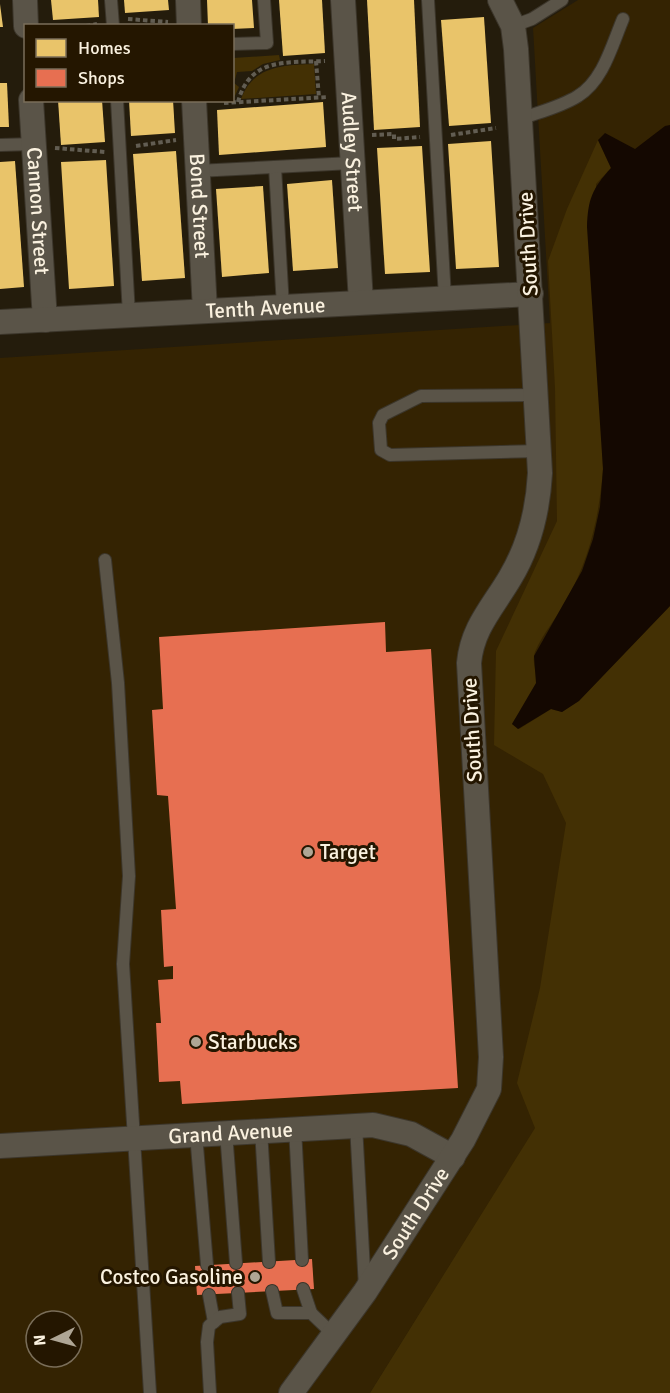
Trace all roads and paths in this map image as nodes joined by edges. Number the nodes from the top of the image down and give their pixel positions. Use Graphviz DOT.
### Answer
graph roads {
  1 [pos="25,0"];
  2 [pos="111,0"];
  3 [pos="188,0"];
  4 [pos="264,0"];
  5 [pos="343,0"];
  6 [pos="428,0"];
  7 [pos="500,0"];
  8 [pos="562,0"];
  9 [pos="623,19"];
  10 [pos="118,22"];
  11 [pos="181,23"];
  12 [pos="26,24"];
  13 [pos="513,26"];
  14 [pos="234,44"];
  15 [pos="330,60"];
  16 [pos="316,61"];
  17 [pos="332,97"];
  18 [pos="319,98"];
  19 [pos="32,102"];
  20 [pos="117,102"];
  21 [pos="194,102"];
  22 [pos="237,102"];
  23 [pos="224,103"];
  24 [pos="520,119"];
  25 [pos="496,128"];
  26 [pos="372,135"];
  27 [pos="444,136"];
  28 [pos="422,137"];
  29 [pos="179,140"];
  30 [pos="0,146"];
  31 [pos="44,146"];
  32 [pos="129,148"];
  33 [pos="107,153"];
  34 [pos="352,163"];
  35 [pos="274,167"];
  36 [pos="197,171"];
  37 [pos="531,294"];
  38 [pos="445,298"];
  39 [pos="361,302"];
  40 [pos="283,307"];
  41 [pos="205,311"];
  42 [pos="129,315"];
  43 [pos="45,320"];
  44 [pos="0,322"];
  45 [pos="536,395"];
  46 [pos="540,450"];
  47 [pos="105,560"];
  48 [pos="356,1125"];
  49 [pos="295,1128"];
  50 [pos="261,1130"];
  51 [pos="226,1132"];
  52 [pos="196,1134"];
  53 [pos="135,1138"];
  54 [pos="0,1146"];
  55 [pos="453,1157"];
  56 [pos="302,1260"];
  57 [pos="269,1262"];
  58 [pos="236,1263"];
  59 [pos="207,1265"];
  60 [pos="303,1289"];
  61 [pos="272,1291"];
  62 [pos="365,1292"];
  63 [pos="238,1293"];
  64 [pos="209,1295"];
  65 [pos="310,1313"];
  66 [pos="214,1322"];
  67 [pos="335,1336"];
  68 [pos="150,1393"];
  69 [pos="210,1393"];
  70 [pos="291,1393"];
  1 -- 12 [label="street"];
  2 -- 10 [label="lane"];
  3 -- 11 [label="street"];
  4 -- 14 [label="lane"];
  5 -- 34 [label="street, Audley Street"];
  6 -- 38 [label="lane"];
  7 -- 13 [label="street"];
  8 -- 13 [label="lane"];
  9 -- 24 [label="lane"];
  10 -- 11 [label="path"];
  13 -- 24 [label="street, South Drive"];
  15 -- 16 [label="path"];
  16 -- 18 [label="path"];
  16 -- 22 [label="path"];
  17 -- 18 [label="path"];
  18 -- 22 [label="path"];
  19 -- 31 [label="street, Cannon Street"];
  20 -- 42 [label="lane"];
  21 -- 36 [label="street, Bond Street"];
  22 -- 23 [label="path"];
  24 -- 37 [label="street, South Drive"];
  25 -- 27 [label="path"];
  26 -- 28 [label="path"];
  29 -- 32 [label="path"];
  30 -- 31 [label="lane"];
  31 -- 33 [label="path"];
  31 -- 43 [label="street, Cannon Street"];
  34 -- 35 [label="lane"];
  34 -- 39 [label="street, Audley Street"];
  35 -- 36 [label="lane"];
  35 -- 40 [label="lane"];
  36 -- 41 [label="street, Bond Street"];
  37 -- 38 [label="street, Tenth Avenue"];
  37 -- 45 [label="street, South Drive"];
  38 -- 39 [label="street, Tenth Avenue"];
  39 -- 40 [label="street, Tenth Avenue"];
  40 -- 41 [label="street, Tenth Avenue"];
  41 -- 42 [label="street, Tenth Avenue"];
  42 -- 43 [label="street, Tenth Avenue"];
  43 -- 44 [label="street, Tenth Avenue"];
  45 -- 46 [label="street, South Drive"];
  45 -- 46 [label="lane"];
  46 -- 55 [label="street, South Drive"];
  47 -- 53 [label="lane"];
  48 -- 49 [label="street, Grand Avenue"];
  48 -- 55 [label="street, Grand Avenue"];
  48 -- 62 [label="lane"];
  49 -- 50 [label="street, Grand Avenue"];
  49 -- 56 [label="lane"];
  50 -- 51 [label="street, Grand Avenue"];
  50 -- 57 [label="lane"];
  51 -- 52 [label="street, Grand Avenue"];
  51 -- 58 [label="lane"];
  52 -- 53 [label="street, Grand Avenue"];
  52 -- 59 [label="lane"];
  53 -- 54 [label="street, Grand Avenue"];
  53 -- 68 [label="lane"];
  55 -- 62 [label="street, South Drive"];
  60 -- 65 [label="lane"];
  61 -- 65 [label="lane"];
  62 -- 67 [label="street, South Drive"];
  63 -- 66 [label="lane"];
  64 -- 66 [label="lane"];
  65 -- 67 [label="lane"];
  66 -- 69 [label="lane"];
  67 -- 70 [label="street, South Drive"];
}
